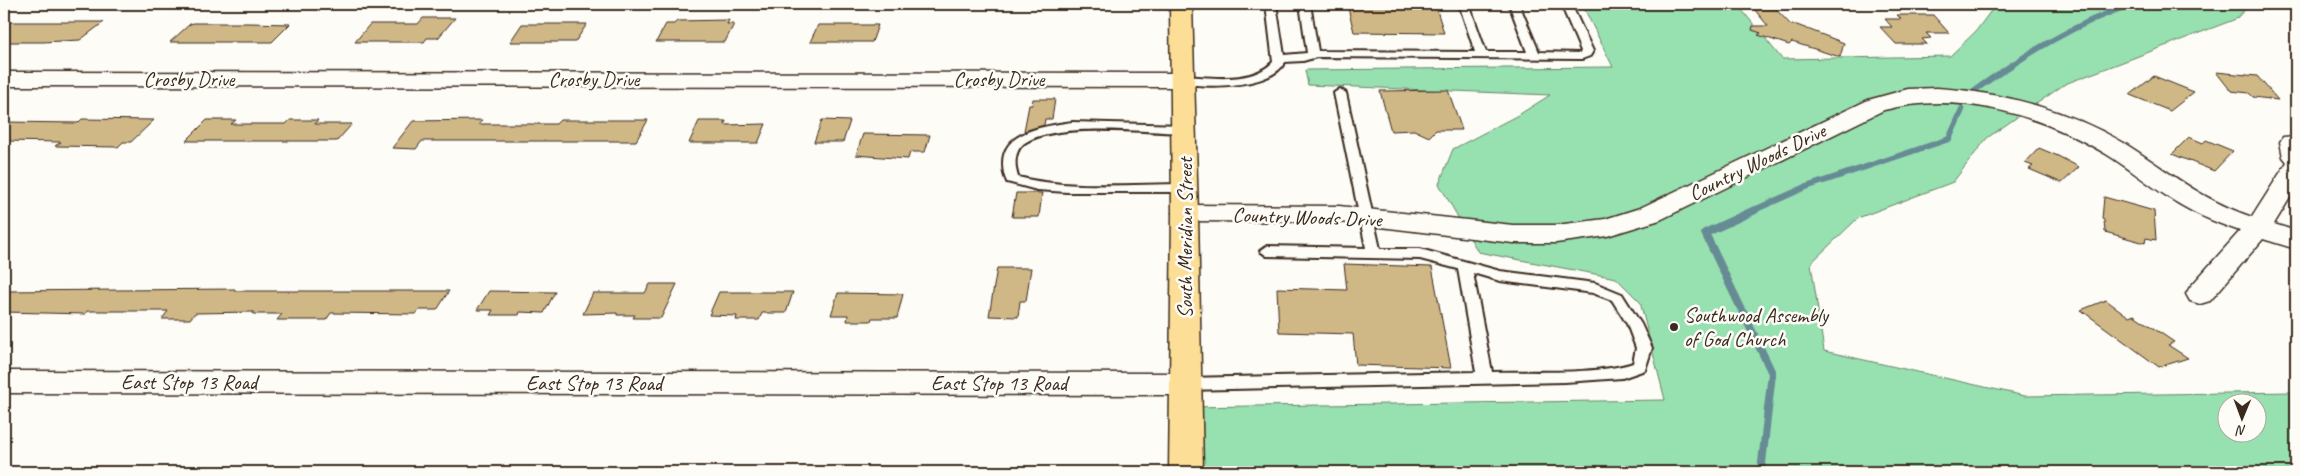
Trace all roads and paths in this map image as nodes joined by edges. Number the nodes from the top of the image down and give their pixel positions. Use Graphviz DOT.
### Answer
graph roads {
  1 [pos="1181,4"];
  2 [pos="1271,4"];
  3 [pos="1305,4"];
  4 [pos="1464,4"];
  5 [pos="1514,4"];
  6 [pos="1566,4"];
  7 [pos="1313,54"];
  8 [pos="1482,56"];
  9 [pos="1535,57"];
  10 [pos="1278,59"];
  11 [pos="4,78"];
  12 [pos="1183,80"];
  13 [pos="1340,94"];
  14 [pos="1184,129"];
  15 [pos="2296,168"];
  16 [pos="1185,201"];
  17 [pos="1366,217"];
  18 [pos="2258,228"];
  19 [pos="2296,240"];
  20 [pos="1267,251"];
  21 [pos="1374,253"];
  22 [pos="1464,265"];
  23 [pos="2200,294"];
  24 [pos="1485,378"];
  25 [pos="4,382"];
  26 [pos="1185,384"];
  27 [pos="1186,472"];
  1 -- 12 [label="main road, South Meridian Street"];
  2 -- 10 [label="lane"];
  3 -- 7 [label="lane"];
  4 -- 8 [label="lane"];
  5 -- 9 [label="lane"];
  6 -- 9 [label="lane"];
  7 -- 8 [label="lane"];
  7 -- 10 [label="lane"];
  8 -- 9 [label="lane"];
  10 -- 12 [label="lane"];
  11 -- 12 [label="street, Crosby Drive"];
  12 -- 14 [label="main road, South Meridian Street"];
  13 -- 17 [label="lane"];
  14 -- 16 [label="main road, South Meridian Street"];
  14 -- 16 [label="lane"];
  15 -- 18 [label="street"];
  16 -- 17 [label="street, Country Woods Drive"];
  16 -- 26 [label="main road, South Meridian Street"];
  17 -- 18 [label="street, Country Woods Drive"];
  17 -- 21 [label="lane"];
  18 -- 19 [label="street, Country Woods Drive"];
  18 -- 23 [label="street"];
  20 -- 21 [label="lane"];
  21 -- 22 [label="lane"];
  22 -- 24 [label="lane"];
  22 -- 24 [label="lane"];
  24 -- 26 [label="lane"];
  25 -- 26 [label="street, East Stop 13 Road"];
  26 -- 27 [label="main road, South Meridian Street"];
}
